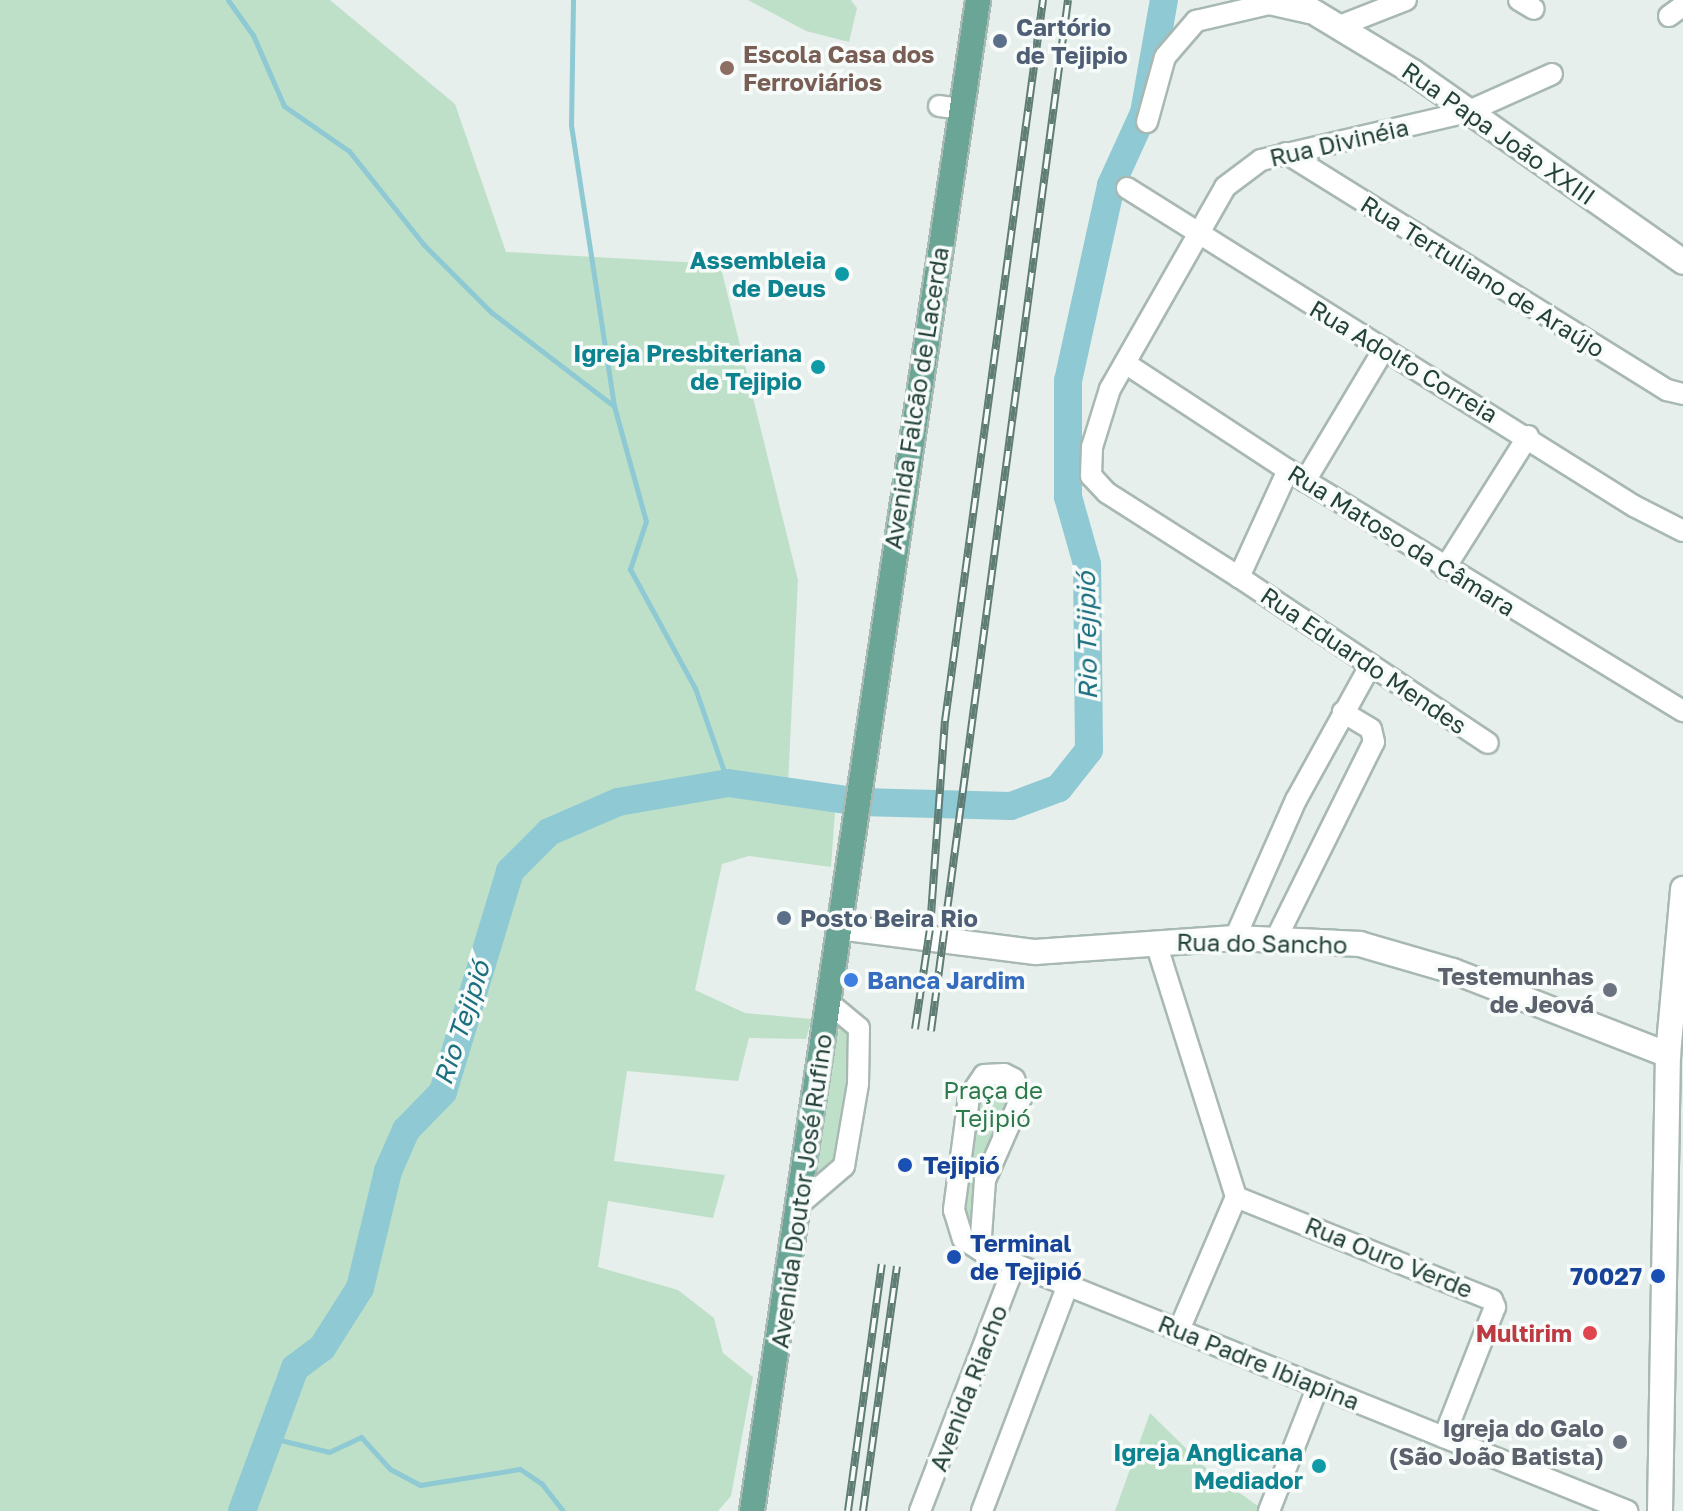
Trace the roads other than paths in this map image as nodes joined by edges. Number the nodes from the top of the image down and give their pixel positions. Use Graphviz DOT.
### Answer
graph roads {
  1 [pos="978,0"];
  2 [pos="1406,0"];
  3 [pos="1302,7"];
  4 [pos="1337,27"];
  5 [pos="1552,74"];
  6 [pos="1467,112"];
  7 [pos="1147,122"];
  8 [pos="1286,153"];
  9 [pos="1127,188"];
  10 [pos="1197,234"];
  11 [pos="1683,262"];
  12 [pos="1384,349"];
  13 [pos="1125,363"];
  14 [pos="1683,394"];
  15 [pos="1528,436"];
  16 [pos="1296,476"];
  17 [pos="1683,531"];
  18 [pos="1445,568"];
  19 [pos="1239,577"];
  20 [pos="1370,666"];
  21 [pos="1683,711"];
  22 [pos="1343,712"];
  23 [pos="1488,743"];
  24 [pos="846,870"];
  25 [pos="1683,889"];
  26 [pos="839,927"];
  27 [pos="1235,938"];
  28 [pos="1276,939"];
  29 [pos="1156,943"];
  30 [pos="828,1002"];
  31 [pos="1668,1055"];
  32 [pos="1236,1197"];
  33 [pos="801,1203"];
  34 [pos="980,1250"];
  35 [pos="1015,1264"];
  36 [pos="1068,1285"];
  37 [pos="1179,1330"];
  38 [pos="1318,1386"];
  39 [pos="1444,1437"];
  40 [pos="752,1511"];
  41 [pos="920,1511"];
  42 [pos="982,1511"];
  43 [pos="1269,1511"];
  44 [pos="1627,1511"];
  45 [pos="1660,1511"];
  1 -- 24 [label="main road, Avenida Falcão de Lacerda"];
  2 -- 4 [label="street"];
  3 -- 4 [label="street, Rua Papa João XXIII"];
  3 -- 7 [label="street, Rua Papa João XXIII"];
  4 -- 6 [label="street, Rua Papa João XXIII"];
  5 -- 6 [label="street, Rua Divinéia"];
  6 -- 8 [label="street, Rua Divinéia"];
  6 -- 11 [label="street, Rua Papa João XXIII"];
  8 -- 10 [label="street, Rua Divinéia"];
  8 -- 14 [label="street, Rua Tertuliano de Araújo"];
  9 -- 10 [label="street, Rua Adolfo Correia"];
  10 -- 12 [label="street, Rua Adolfo Correia"];
  10 -- 13 [label="street, Rua Divinéia"];
  12 -- 15 [label="street, Rua Adolfo Correia"];
  12 -- 16 [label="street, Rua Eduardo Mendes"];
  13 -- 16 [label="street, Rua Matoso da Câmara"];
  13 -- 19 [label="street, Rua Eduardo Mendes"];
  15 -- 17 [label="street, Rua Adolfo Correia"];
  15 -- 18 [label="street"];
  16 -- 18 [label="street, Rua Matoso da Câmara"];
  16 -- 19 [label="street, Rua Eduardo Mendes"];
  18 -- 21 [label="street, Rua Matoso da Câmara"];
  19 -- 20 [label="street, Rua Eduardo Mendes"];
  20 -- 22 [label="street"];
  20 -- 23 [label="street, Rua Eduardo Mendes"];
  22 -- 27 [label="street"];
  22 -- 28 [label="street"];
  24 -- 26 [label="main road, Avenida Doutor José Rufino"];
  25 -- 31 [label="street"];
  26 -- 29 [label="street, Rua do Sancho"];
  26 -- 30 [label="main road, Avenida Doutor José Rufino"];
  27 -- 28 [label="street, Rua do Sancho"];
  27 -- 29 [label="street, Rua do Sancho"];
  28 -- 31 [label="street, Rua do Sancho"];
  29 -- 32 [label="street"];
  30 -- 33 [label="main road, Avenida Doutor José Rufino"];
  30 -- 33 [label="street"];
  31 -- 45 [label="street"];
  32 -- 37 [label="street"];
  32 -- 39 [label="street, Rua Ouro Verde"];
  33 -- 40 [label="main road, Avenida Doutor José Rufino"];
  34 -- 34 [label="street"];
  34 -- 35 [label="street, Rua Padre Ibiapina"];
  35 -- 36 [label="street, Rua Padre Ibiapina"];
  35 -- 41 [label="street, Avenida Riacho"];
  36 -- 37 [label="street, Rua Padre Ibiapina"];
  36 -- 42 [label="street"];
  37 -- 38 [label="street, Rua Padre Ibiapina"];
  38 -- 39 [label="street, Rua Padre Ibiapina"];
  38 -- 43 [label="street"];
  39 -- 44 [label="street, Rua Padre Ibiapina"];
}
